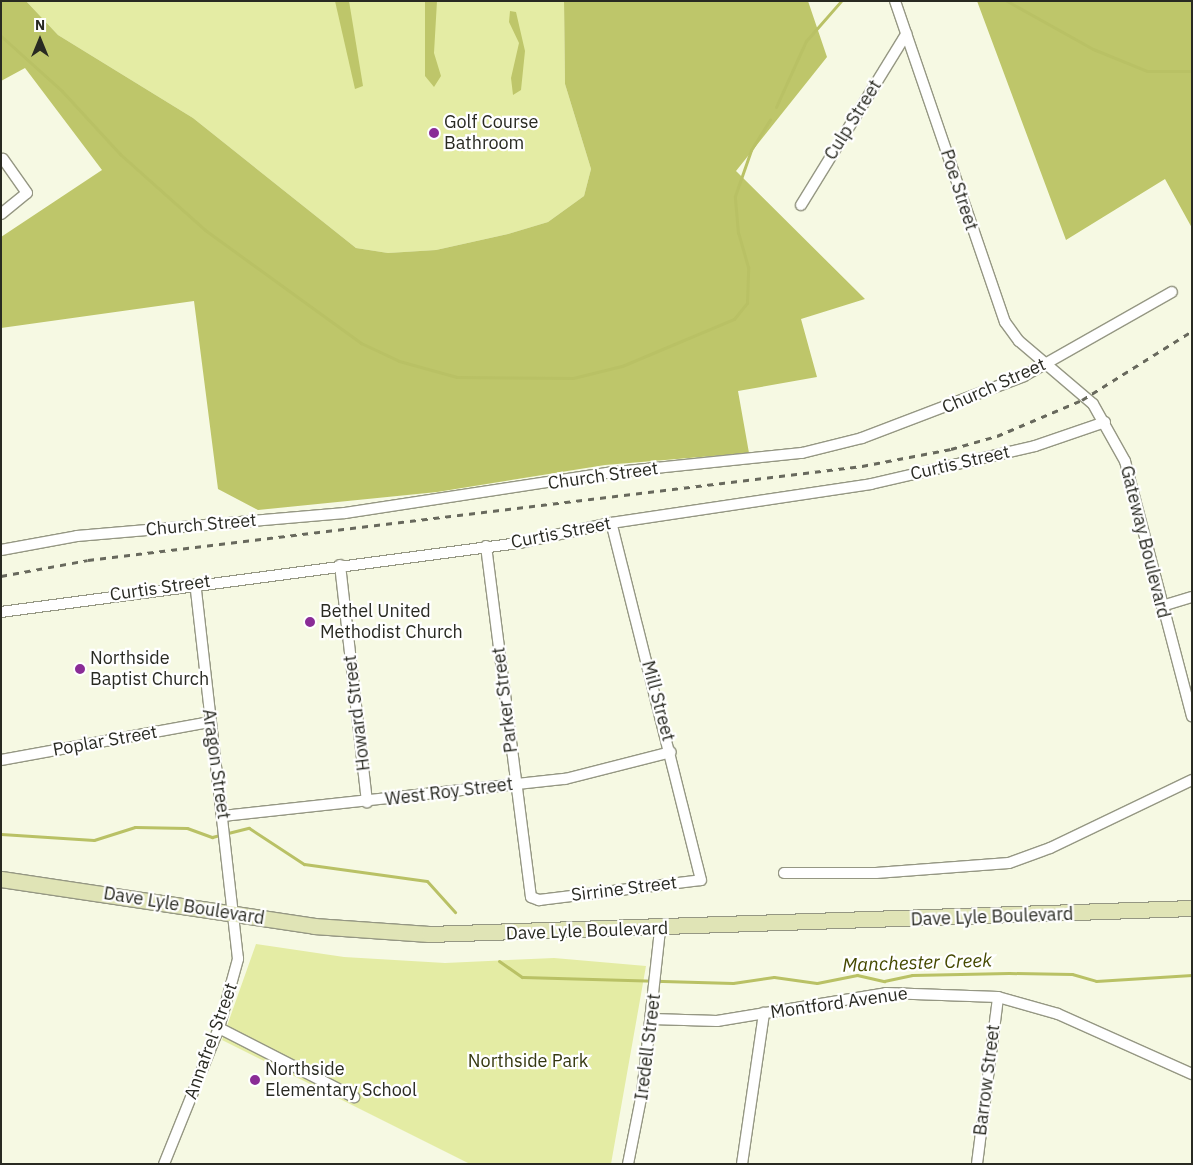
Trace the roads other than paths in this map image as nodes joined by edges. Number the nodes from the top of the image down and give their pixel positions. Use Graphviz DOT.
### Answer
graph roads {
  1 [pos="894,1"];
  2 [pos="906,34"];
  3 [pos="3,159"];
  4 [pos="801,205"];
  5 [pos="1,214"];
  6 [pos="1172,292"];
  7 [pos="1047,364"];
  8 [pos="1105,422"];
  9 [pos="611,523"];
  10 [pos="486,546"];
  11 [pos="1,550"];
  12 [pos="340,565"];
  13 [pos="196,584"];
  14 [pos="1192,597"];
  15 [pos="1162,606"];
  16 [pos="4,610"];
  17 [pos="1192,716"];
  18 [pos="210,722"];
  19 [pos="671,752"];
  20 [pos="1,760"];
  21 [pos="1192,780"];
  22 [pos="515,785"];
  23 [pos="367,802"];
  24 [pos="224,816"];
  25 [pos="784,873"];
  26 [pos="1,879"];
  27 [pos="701,880"];
  28 [pos="1192,898"];
  29 [pos="547,899"];
  30 [pos="1184,908"];
  31 [pos="234,914"];
  32 [pos="660,928"];
  33 [pos="998,997"];
  34 [pos="764,1013"];
  35 [pos="652,1019"];
  36 [pos="219,1028"];
  37 [pos="1192,1074"];
  38 [pos="354,1097"];
  39 [pos="164,1164"];
  40 [pos="628,1164"];
  41 [pos="742,1164"];
  42 [pos="977,1164"];
  1 -- 2 [label="street, Poe Street"];
  2 -- 4 [label="street, Culp Street"];
  2 -- 7 [label="street, Poe Street"];
  3 -- 5 [label="street"];
  6 -- 7 [label="street, Church Street"];
  7 -- 8 [label="street, Gateway Boulevard"];
  7 -- 11 [label="street, Church Street"];
  8 -- 9 [label="street, Curtis Street"];
  8 -- 15 [label="street, Gateway Boulevard"];
  9 -- 10 [label="street, Curtis Street"];
  9 -- 19 [label="street, Mill Street"];
  10 -- 12 [label="street, Curtis Street"];
  10 -- 22 [label="street, Parker Street"];
  12 -- 13 [label="street, Curtis Street"];
  12 -- 23 [label="street, Howard Street"];
  13 -- 16 [label="street, Curtis Street"];
  13 -- 18 [label="street, Aragon Street"];
  14 -- 15 [label="street"];
  15 -- 17 [label="street, Gateway Boulevard"];
  18 -- 20 [label="street, Poplar Street"];
  18 -- 24 [label="street, Aragon Street"];
  19 -- 22 [label="street, West Roy Street"];
  19 -- 27 [label="street, Mill Street"];
  21 -- 25 [label="street"];
  22 -- 23 [label="street, West Roy Street"];
  22 -- 29 [label="street, Parker Street"];
  23 -- 24 [label="street, West Roy Street"];
  24 -- 31 [label="street, Aragon Street"];
  26 -- 31 [label="main road, Dave Lyle Boulevard"];
  27 -- 29 [label="street, Sirrine Street"];
  28 -- 30 [label="main road, Dave Lyle Boulevard"];
  30 -- 32 [label="main road, Dave Lyle Boulevard"];
  31 -- 32 [label="main road, Dave Lyle Boulevard"];
  31 -- 36 [label="street, Annafrel Street"];
  32 -- 35 [label="street, Iredell Street"];
  33 -- 34 [label="street, Montford Avenue"];
  33 -- 37 [label="street, Montford Avenue"];
  33 -- 42 [label="street, Barrow Street"];
  34 -- 35 [label="street, Montford Avenue"];
  34 -- 41 [label="street"];
  35 -- 40 [label="street, Iredell Street"];
  36 -- 38 [label="street"];
  36 -- 39 [label="street, Annafrel Street"];
}
